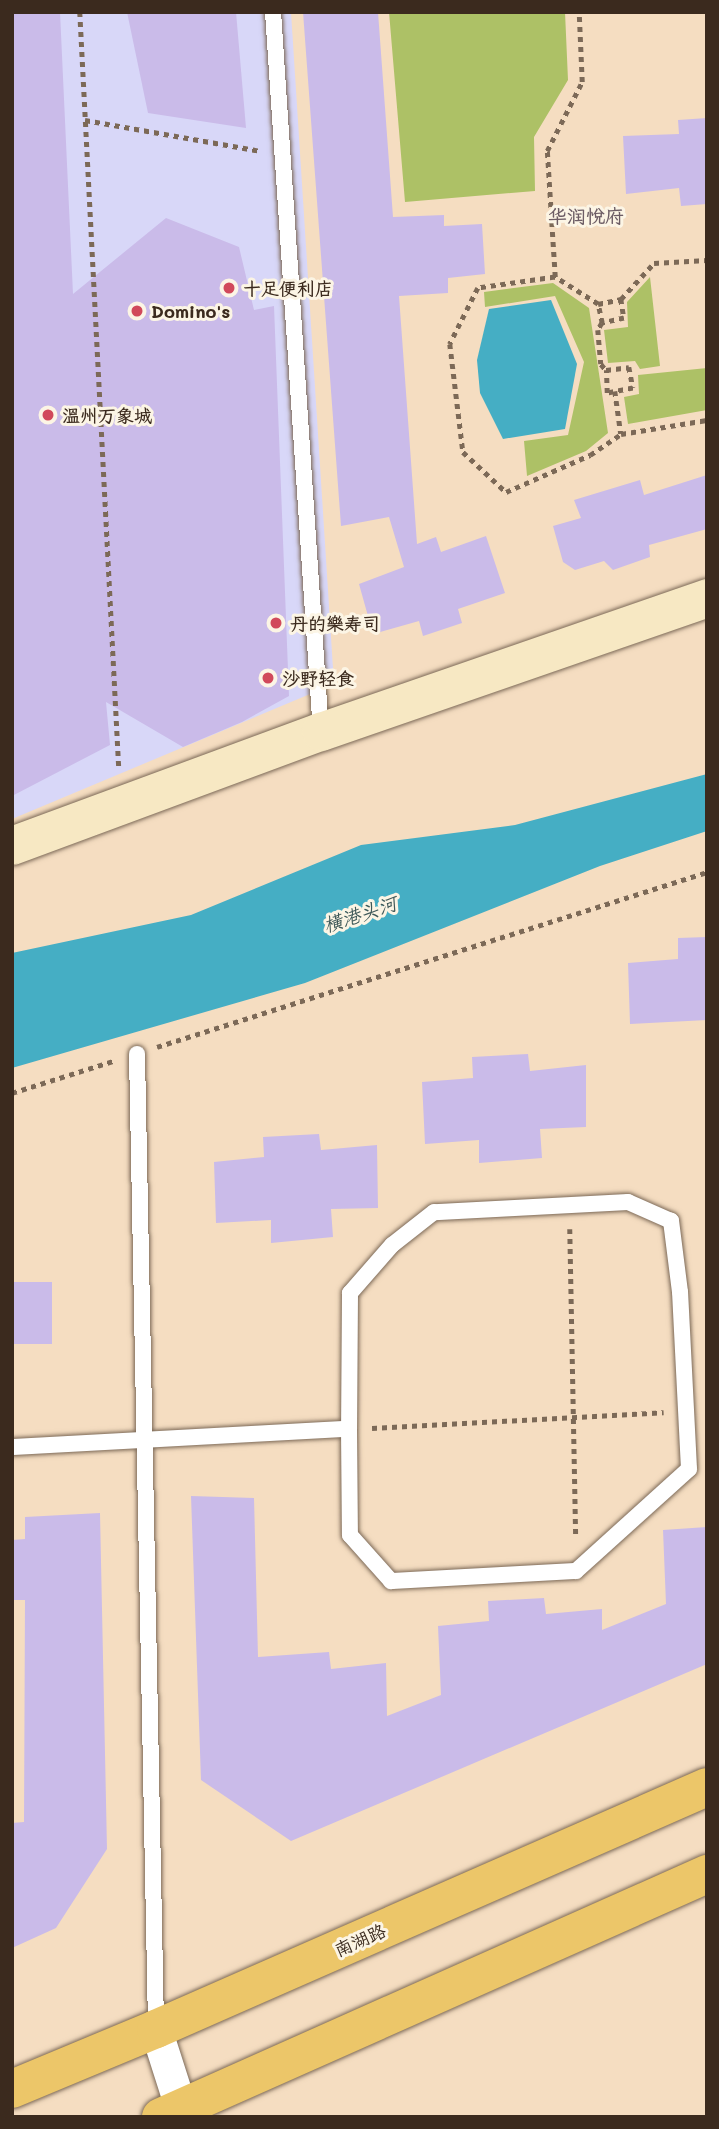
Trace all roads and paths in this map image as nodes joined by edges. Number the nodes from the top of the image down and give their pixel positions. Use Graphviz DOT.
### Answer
graph roads {
  1 [pos="80,12"];
  2 [pos="273,12"];
  3 [pos="579,12"];
  4 [pos="85,120"];
  5 [pos="283,155"];
  6 [pos="707,260"];
  7 [pos="555,277"];
  8 [pos="621,299"];
  9 [pos="598,304"];
  10 [pos="602,323"];
  11 [pos="606,370"];
  12 [pos="615,391"];
  13 [pos="707,420"];
  14 [pos="621,434"];
  15 [pos="707,598"];
  16 [pos="321,732"];
  17 [pos="121,806"];
  18 [pos="12,846"];
  19 [pos="707,872"];
  20 [pos="137,1054"];
  21 [pos="12,1093"];
  22 [pos="569,1205"];
  23 [pos="686,1411"];
  24 [pos="576,1417"];
  25 [pos="349,1429"];
  26 [pos="145,1438"];
  27 [pos="12,1447"];
  28 [pos="576,1571"];
  29 [pos="707,1787"];
  30 [pos="707,1874"];
  31 [pos="156,2029"];
  32 [pos="12,2089"];
  33 [pos="175,2114"];
  1 -- 4 [label="path"];
  2 -- 5 [label="lane"];
  3 -- 7 [label="path"];
  4 -- 5 [label="path"];
  4 -- 17 [label="path"];
  5 -- 16 [label="lane"];
  6 -- 8 [label="path"];
  7 -- 9 [label="path"];
  7 -- 14 [label="path"];
  8 -- 9 [label="path"];
  8 -- 10 [label="path"];
  9 -- 10 [label="path"];
  10 -- 11 [label="path"];
  11 -- 12 [label="path"];
  11 -- 12 [label="path"];
  12 -- 14 [label="path"];
  13 -- 14 [label="path"];
  15 -- 16 [label="street"];
  16 -- 17 [label="street"];
  17 -- 18 [label="street"];
  19 -- 20 [label="path"];
  20 -- 21 [label="path"];
  20 -- 26 [label="lane"];
  22 -- 23 [label="lane"];
  22 -- 24 [label="path"];
  22 -- 25 [label="lane"];
  23 -- 24 [label="path"];
  23 -- 28 [label="lane"];
  24 -- 25 [label="path"];
  24 -- 28 [label="path"];
  25 -- 26 [label="lane"];
  25 -- 28 [label="lane"];
  26 -- 27 [label="lane"];
  26 -- 31 [label="lane"];
  29 -- 31 [label="main road, 南湖路"];
  30 -- 33 [label="main road"];
  31 -- 32 [label="main road, 南湖路"];
  31 -- 33 [label="street"];
}
